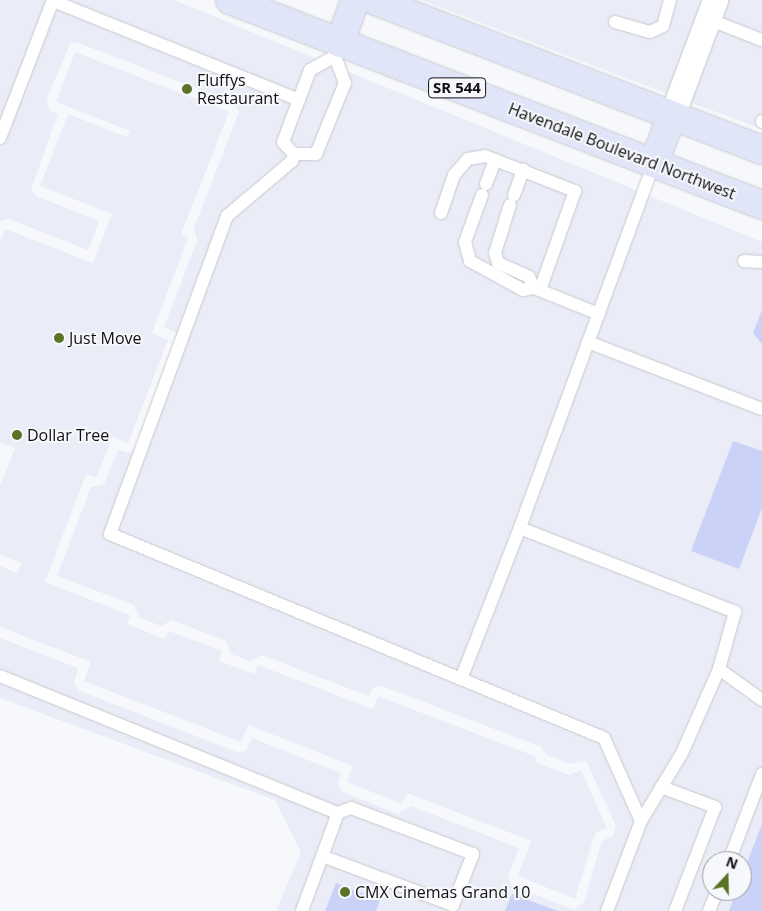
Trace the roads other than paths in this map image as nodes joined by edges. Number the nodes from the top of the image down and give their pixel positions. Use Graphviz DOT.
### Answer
graph roads {
  1 [pos="53,0"];
  2 [pos="230,0"];
  3 [pos="355,0"];
  4 [pos="373,0"];
  5 [pos="670,0"];
  6 [pos="712,10"];
  7 [pos="615,22"];
  8 [pos="762,40"];
  9 [pos="338,49"];
  10 [pos="299,100"];
  11 [pos="672,115"];
  12 [pos="0,138"];
  13 [pos="762,150"];
  14 [pos="294,154"];
  15 [pos="495,160"];
  16 [pos="654,164"];
  17 [pos="523,170"];
  18 [pos="762,205"];
  19 [pos="441,213"];
  20 [pos="744,261"];
  21 [pos="762,262"];
  22 [pos="537,289"];
  23 [pos="599,314"];
  24 [pos="588,342"];
  25 [pos="762,409"];
  26 [pos="520,528"];
  27 [pos="719,669"];
  28 [pos="0,676"];
  29 [pos="462,679"];
  30 [pos="762,700"];
  31 [pos="762,774"];
  32 [pos="661,787"];
  33 [pos="338,812"];
  34 [pos="641,821"];
  35 [pos="732,851"];
  36 [pos="322,856"];
  37 [pos="302,911"];
  38 [pos="607,911"];
  39 [pos="675,911"];
  1 -- 10 [label="lane"];
  1 -- 12 [label="lane"];
  2 -- 9 [label="main road, Havendale Boulevard Northwest / SR 544"];
  3 -- 9 [label="main road"];
  4 -- 11 [label="main road"];
  5 -- 7 [label="lane"];
  6 -- 8 [label="lane"];
  6 -- 11 [label="street"];
  9 -- 10 [label="lane"];
  9 -- 14 [label="lane"];
  9 -- 16 [label="main road, Havendale Boulevard Northwest / SR 544"];
  10 -- 14 [label="lane"];
  11 -- 13 [label="main road"];
  11 -- 16 [label="main road"];
  14 -- 29 [label="lane"];
  15 -- 17 [label="lane"];
  15 -- 19 [label="lane"];
  15 -- 22 [label="lane"];
  16 -- 18 [label="main road, Havendale Boulevard Northwest / SR 544"];
  16 -- 23 [label="lane"];
  17 -- 22 [label="lane"];
  17 -- 22 [label="lane"];
  20 -- 21 [label="lane"];
  22 -- 23 [label="lane"];
  23 -- 24 [label="lane"];
  24 -- 25 [label="lane"];
  24 -- 26 [label="lane"];
  26 -- 27 [label="lane"];
  26 -- 29 [label="lane"];
  27 -- 30 [label="lane"];
  27 -- 32 [label="lane"];
  28 -- 33 [label="lane"];
  29 -- 34 [label="lane"];
  31 -- 35 [label="lane"];
  32 -- 34 [label="lane"];
  32 -- 39 [label="lane"];
  33 -- 36 [label="lane"];
  33 -- 36 [label="lane"];
  34 -- 38 [label="lane"];
  36 -- 37 [label="lane"];
}
